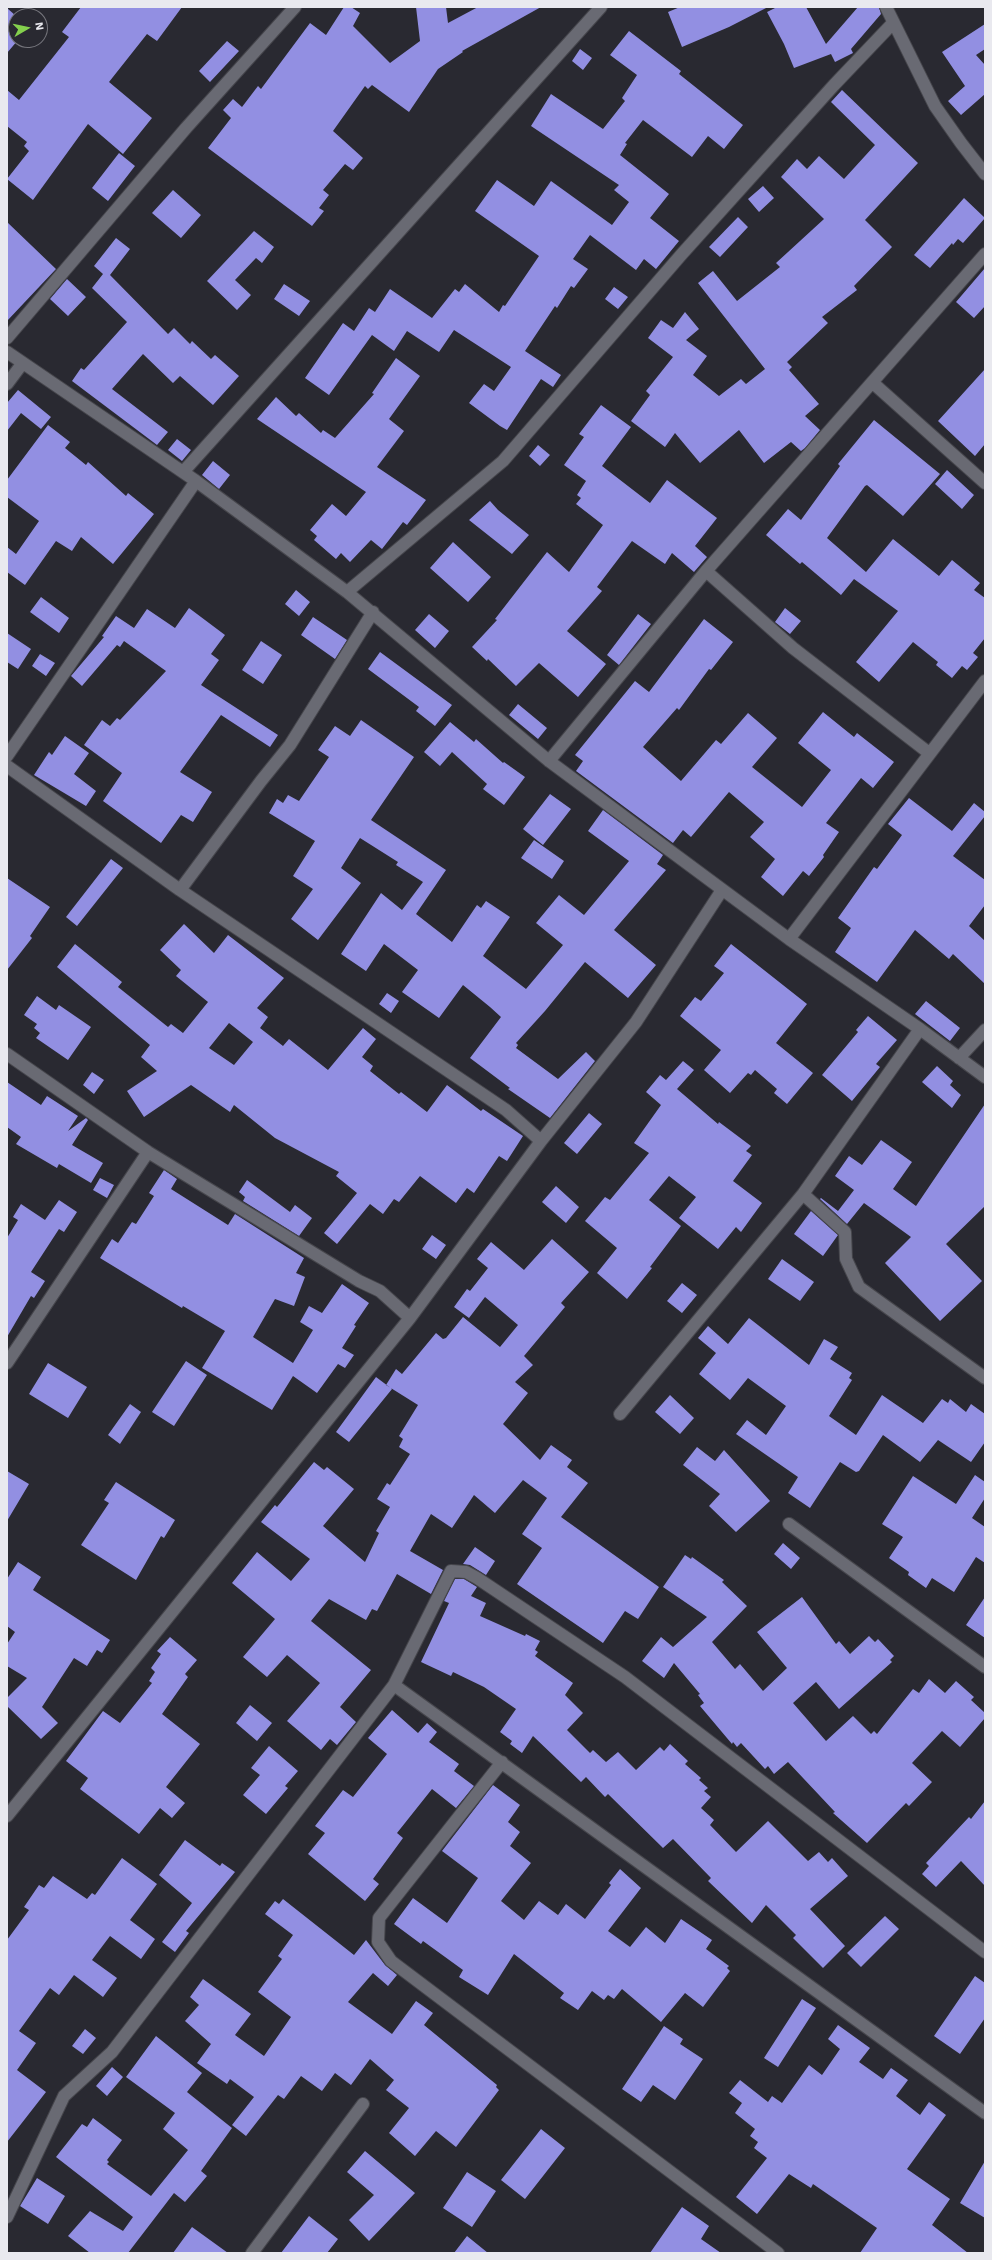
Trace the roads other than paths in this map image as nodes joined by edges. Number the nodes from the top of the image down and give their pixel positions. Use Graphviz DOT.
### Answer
graph roads {
  1 [pos="295,7"];
  2 [pos="601,7"];
  3 [pos="886,7"];
  4 [pos="893,23"];
  5 [pos="985,174"];
  6 [pos="985,254"];
  7 [pos="7,338"];
  8 [pos="7,352"];
  9 [pos="22,364"];
  10 [pos="873,383"];
  11 [pos="7,384"];
  12 [pos="183,472"];
  13 [pos="196,481"];
  14 [pos="985,484"];
  15 [pos="706,571"];
  16 [pos="347,592"];
  17 [pos="373,612"];
  18 [pos="985,681"];
  19 [pos="929,753"];
  20 [pos="7,756"];
  21 [pos="549,761"];
  22 [pos="7,766"];
  23 [pos="180,890"];
  24 [pos="722,890"];
  25 [pos="788,939"];
  26 [pos="920,1029"];
  27 [pos="985,1030"];
  28 [pos="7,1054"];
  29 [pos="959,1058"];
  30 [pos="985,1077"];
  31 [pos="541,1141"];
  32 [pos="148,1152"];
  33 [pos="803,1194"];
  34 [pos="410,1318"];
  35 [pos="7,1364"];
  36 [pos="985,1378"];
  37 [pos="620,1414"];
  38 [pos="790,1524"];
  39 [pos="985,1667"];
  40 [pos="394,1685"];
  41 [pos="502,1762"];
  42 [pos="7,1816"];
  43 [pos="985,1952"];
  44 [pos="363,2104"];
  45 [pos="985,2113"];
  46 [pos="7,2217"];
  47 [pos="252,2253"];
  48 [pos="778,2253"];
  1 -- 7 [label="street"];
  2 -- 12 [label="street"];
  3 -- 4 [label="street"];
  4 -- 5 [label="street"];
  4 -- 16 [label="street"];
  6 -- 10 [label="street"];
  8 -- 9 [label="street"];
  9 -- 11 [label="street"];
  9 -- 12 [label="street"];
  10 -- 14 [label="street"];
  10 -- 15 [label="street"];
  12 -- 13 [label="street"];
  13 -- 16 [label="street"];
  13 -- 20 [label="street"];
  15 -- 19 [label="street"];
  15 -- 21 [label="street"];
  16 -- 17 [label="street"];
  17 -- 21 [label="street"];
  17 -- 23 [label="street"];
  18 -- 19 [label="street"];
  19 -- 25 [label="street"];
  21 -- 24 [label="street"];
  22 -- 23 [label="street"];
  23 -- 31 [label="street"];
  24 -- 25 [label="street"];
  24 -- 31 [label="street"];
  25 -- 26 [label="street"];
  26 -- 29 [label="street"];
  26 -- 33 [label="street"];
  27 -- 29 [label="street"];
  28 -- 32 [label="street"];
  29 -- 30 [label="street"];
  31 -- 34 [label="street"];
  32 -- 34 [label="street"];
  32 -- 35 [label="street"];
  33 -- 36 [label="street"];
  33 -- 37 [label="street"];
  34 -- 42 [label="street"];
  38 -- 39 [label="street"];
  40 -- 41 [label="street"];
  40 -- 43 [label="street"];
  40 -- 46 [label="street"];
  41 -- 45 [label="street"];
  41 -- 48 [label="street"];
  44 -- 47 [label="street"];
}
